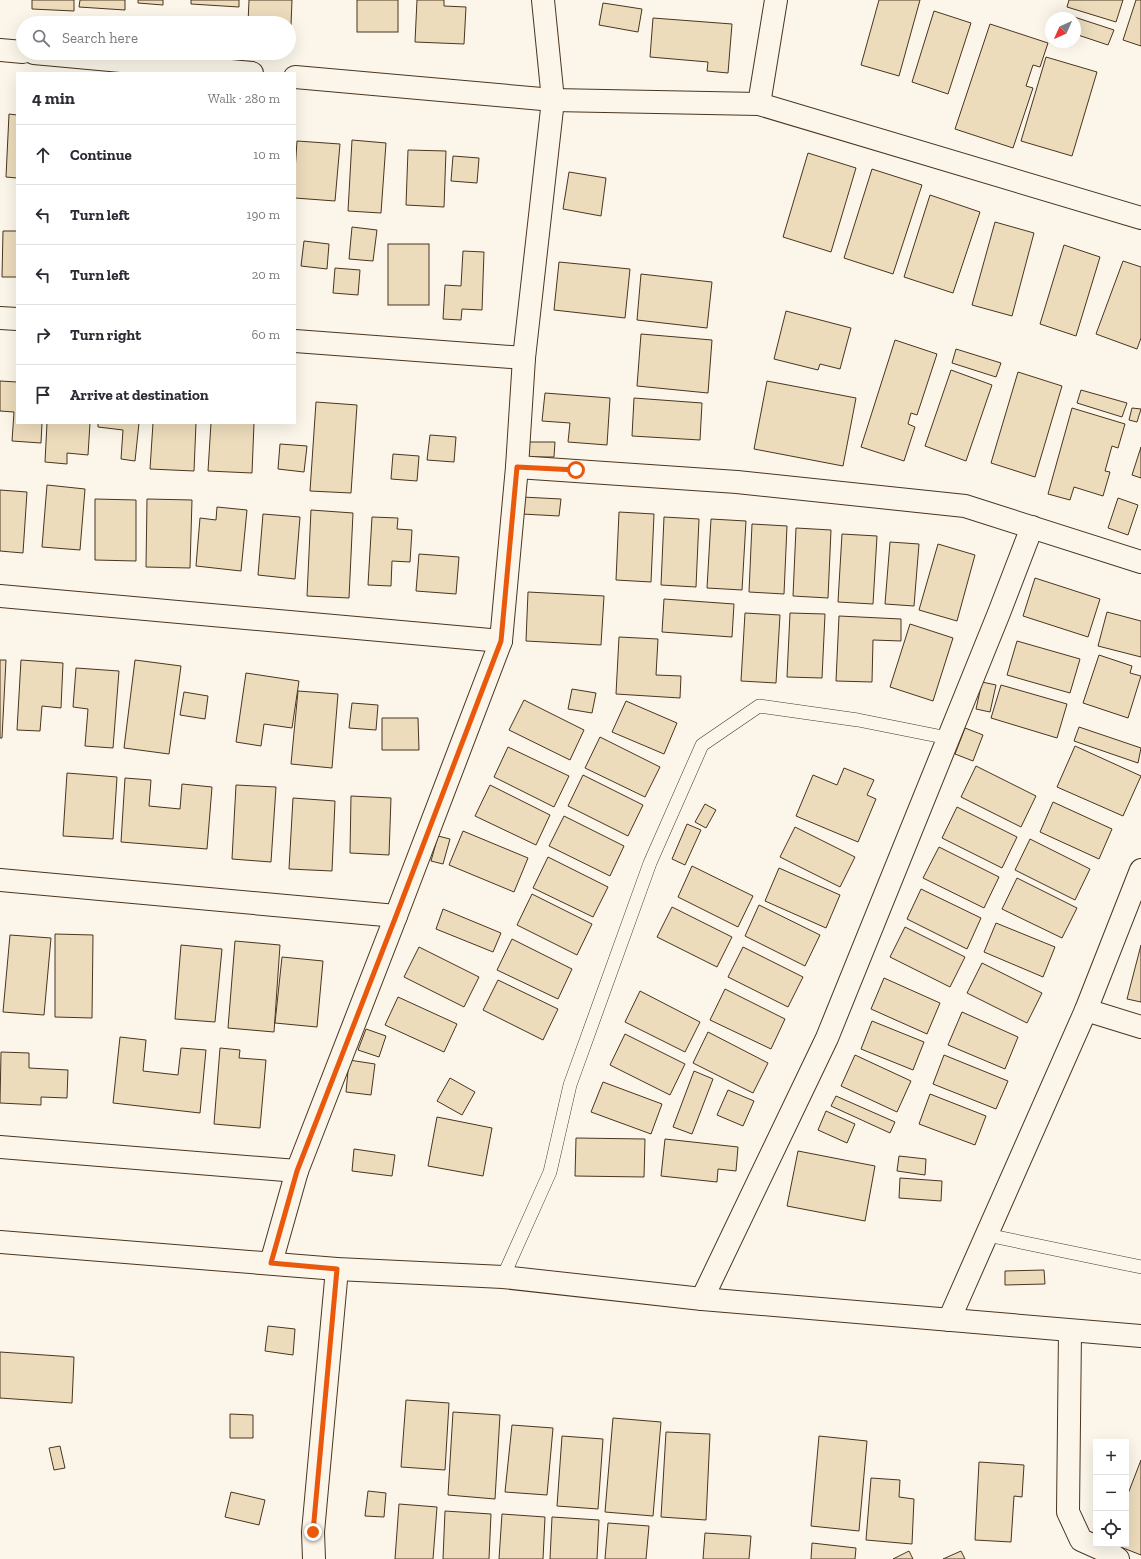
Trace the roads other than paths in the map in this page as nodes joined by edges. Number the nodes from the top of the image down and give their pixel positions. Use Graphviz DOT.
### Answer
graph roads {
  1 [pos="543,0"];
  2 [pos="776,0"];
  3 [pos="0,50"];
  4 [pos="16,51"];
  5 [pos="110,60"];
  6 [pos="241,72"];
  7 [pos="296,77"];
  8 [pos="553,100"];
  9 [pos="759,104"];
  10 [pos="1141,218"];
  11 [pos="0,318"];
  12 [pos="16,319"];
  13 [pos="296,340"];
  14 [pos="524,358"];
  15 [pos="517,467"];
  16 [pos="1032,527"];
  17 [pos="1141,562"];
  18 [pos="0,596"];
  19 [pos="501,641"];
  20 [pos="948,738"];
  21 [pos="1141,870"];
  22 [pos="0,880"];
  23 [pos="396,916"];
  24 [pos="1086,1010"];
  25 [pos="1141,1027"];
  26 [pos="0,1147"];
  27 [pos="297,1171"];
  28 [pos="987,1234"];
  29 [pos="0,1242"];
  30 [pos="271,1263"];
  31 [pos="1141,1266"];
  32 [pos="337,1269"];
  33 [pos="503,1277"];
  34 [pos="702,1299"];
  35 [pos="949,1320"];
  36 [pos="1070,1331"];
  37 [pos="1141,1336"];
  38 [pos="314,1559"];
  39 [pos="1118,1559"];
  1 -- 8 [label="street"];
  2 -- 9 [label="street"];
  3 -- 4 [label="street"];
  5 -- 6 [label="street"];
  7 -- 8 [label="street"];
  8 -- 9 [label="street"];
  8 -- 14 [label="street"];
  9 -- 10 [label="street"];
  11 -- 12 [label="street"];
  13 -- 14 [label="street"];
  14 -- 15 [label="street"];
  15 -- 16 [label="street"];
  15 -- 19 [label="street"];
  16 -- 17 [label="street"];
  16 -- 20 [label="street"];
  18 -- 19 [label="street"];
  19 -- 23 [label="street"];
  20 -- 33 [label="lane"];
  20 -- 34 [label="street"];
  21 -- 24 [label="street"];
  22 -- 23 [label="street"];
  23 -- 27 [label="street"];
  24 -- 25 [label="street"];
  24 -- 28 [label="street"];
  26 -- 27 [label="street"];
  27 -- 30 [label="street"];
  28 -- 31 [label="lane"];
  28 -- 35 [label="street"];
  29 -- 30 [label="street"];
  30 -- 32 [label="street"];
  32 -- 33 [label="street"];
  32 -- 38 [label="street"];
  33 -- 34 [label="street"];
  34 -- 35 [label="street"];
  35 -- 36 [label="street"];
  36 -- 37 [label="street"];
  36 -- 39 [label="street"];
}
